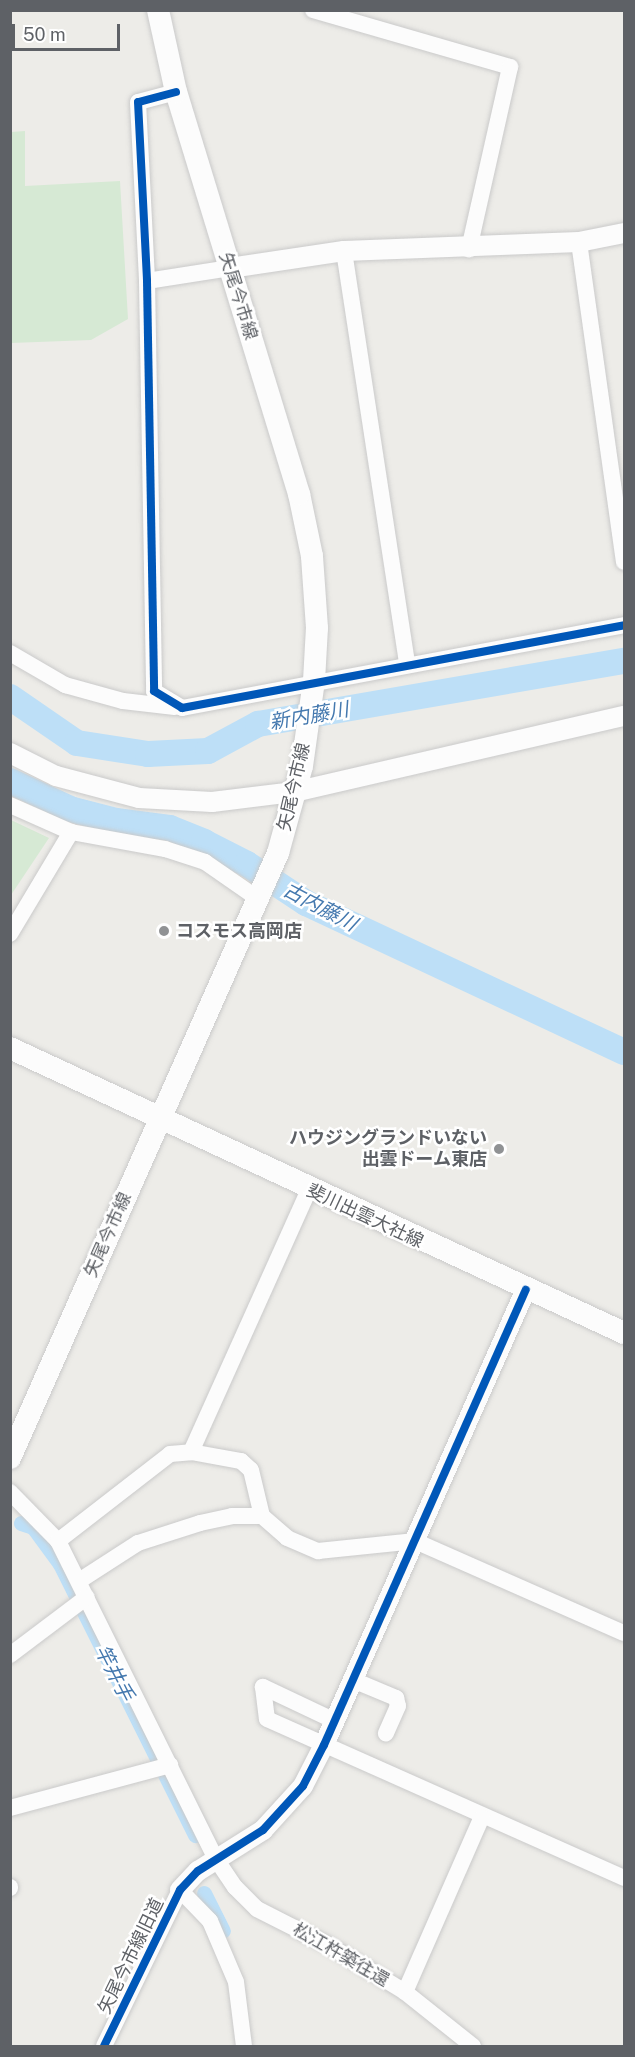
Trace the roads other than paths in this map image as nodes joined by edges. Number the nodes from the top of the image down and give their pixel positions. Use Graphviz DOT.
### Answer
graph roads {
  1 [pos="158,10"];
  2 [pos="313,10"];
  3 [pos="176,92"];
  4 [pos="624,233"];
  5 [pos="579,242"];
  6 [pos="469,249"];
  7 [pos="344,252"];
  8 [pos="230,268"];
  9 [pos="147,281"];
  10 [pos="624,562"];
  11 [pos="624,625"];
  12 [pos="10,653"];
  13 [pos="407,664"];
  14 [pos="314,681"];
  15 [pos="182,708"];
  16 [pos="624,716"];
  17 [pos="10,753"];
  18 [pos="294,792"];
  19 [pos="10,805"];
  20 [pos="71,832"];
  21 [pos="257,898"];
  22 [pos="10,934"];
  23 [pos="10,1048"];
  24 [pos="159,1120"];
  25 [pos="309,1190"];
  26 [pos="526,1290"];
  27 [pos="624,1333"];
  28 [pos="191,1452"];
  29 [pos="10,1458"];
  30 [pos="10,1492"];
  31 [pos="262,1516"];
  32 [pos="415,1540"];
  33 [pos="58,1541"];
  34 [pos="79,1581"];
  35 [pos="87,1597"];
  36 [pos="624,1633"];
  37 [pos="10,1655"];
  38 [pos="353,1680"];
  39 [pos="335,1720"];
  40 [pos="386,1733"];
  41 [pos="324,1745"];
  42 [pos="170,1765"];
  43 [pos="10,1808"];
  44 [pos="483,1816"];
  45 [pos="216,1859"];
  46 [pos="624,1878"];
  47 [pos="180,1890"];
  48 [pos="405,1992"];
  49 [pos="104,2046"];
  50 [pos="244,2046"];
  51 [pos="473,2046"];
  1 -- 3 [label="main road, 矢尾今市線"];
  2 -- 6 [label="street"];
  3 -- 8 [label="main road, 矢尾今市線"];
  3 -- 9 [label="street"];
  4 -- 5 [label="street"];
  5 -- 6 [label="street"];
  5 -- 10 [label="street"];
  6 -- 7 [label="street"];
  7 -- 8 [label="street"];
  7 -- 13 [label="street"];
  8 -- 9 [label="street"];
  8 -- 14 [label="main road, 矢尾今市線"];
  9 -- 15 [label="street"];
  11 -- 13 [label="street"];
  12 -- 15 [label="street"];
  13 -- 14 [label="street"];
  14 -- 15 [label="street"];
  14 -- 18 [label="main road, 矢尾今市線"];
  16 -- 18 [label="street"];
  17 -- 18 [label="street"];
  18 -- 21 [label="main road, 矢尾今市線"];
  19 -- 20 [label="street"];
  20 -- 21 [label="street"];
  20 -- 22 [label="street"];
  21 -- 24 [label="main road, 矢尾今市線"];
  23 -- 24 [label="main road, 斐川出雲大社線"];
  24 -- 25 [label="main road, 斐川出雲大社線"];
  24 -- 29 [label="main road, 矢尾今市線"];
  25 -- 26 [label="main road, 斐川出雲大社線"];
  25 -- 28 [label="street"];
  26 -- 27 [label="main road, 斐川出雲大社線"];
  26 -- 32 [label="street, 矢尾今市線旧道"];
  28 -- 31 [label="street"];
  28 -- 33 [label="street"];
  30 -- 33 [label="street"];
  31 -- 32 [label="street"];
  31 -- 34 [label="street"];
  32 -- 36 [label="street"];
  32 -- 38 [label="street, 矢尾今市線旧道"];
  33 -- 34 [label="street"];
  34 -- 35 [label="street"];
  35 -- 37 [label="street"];
  35 -- 42 [label="street"];
  38 -- 39 [label="street, 矢尾今市線旧道"];
  38 -- 40 [label="street"];
  39 -- 41 [label="street, 矢尾今市線旧道"];
  39 -- 41 [label="street"];
  41 -- 44 [label="street"];
  41 -- 45 [label="street, 矢尾今市線旧道"];
  42 -- 43 [label="street"];
  42 -- 45 [label="street"];
  44 -- 46 [label="street"];
  44 -- 48 [label="street"];
  45 -- 47 [label="street, 矢尾今市線旧道"];
  45 -- 48 [label="street, 松江杵築往還"];
  47 -- 49 [label="street, 矢尾今市線旧道"];
  47 -- 50 [label="street"];
  48 -- 51 [label="street, 松江杵築往還"];
}
